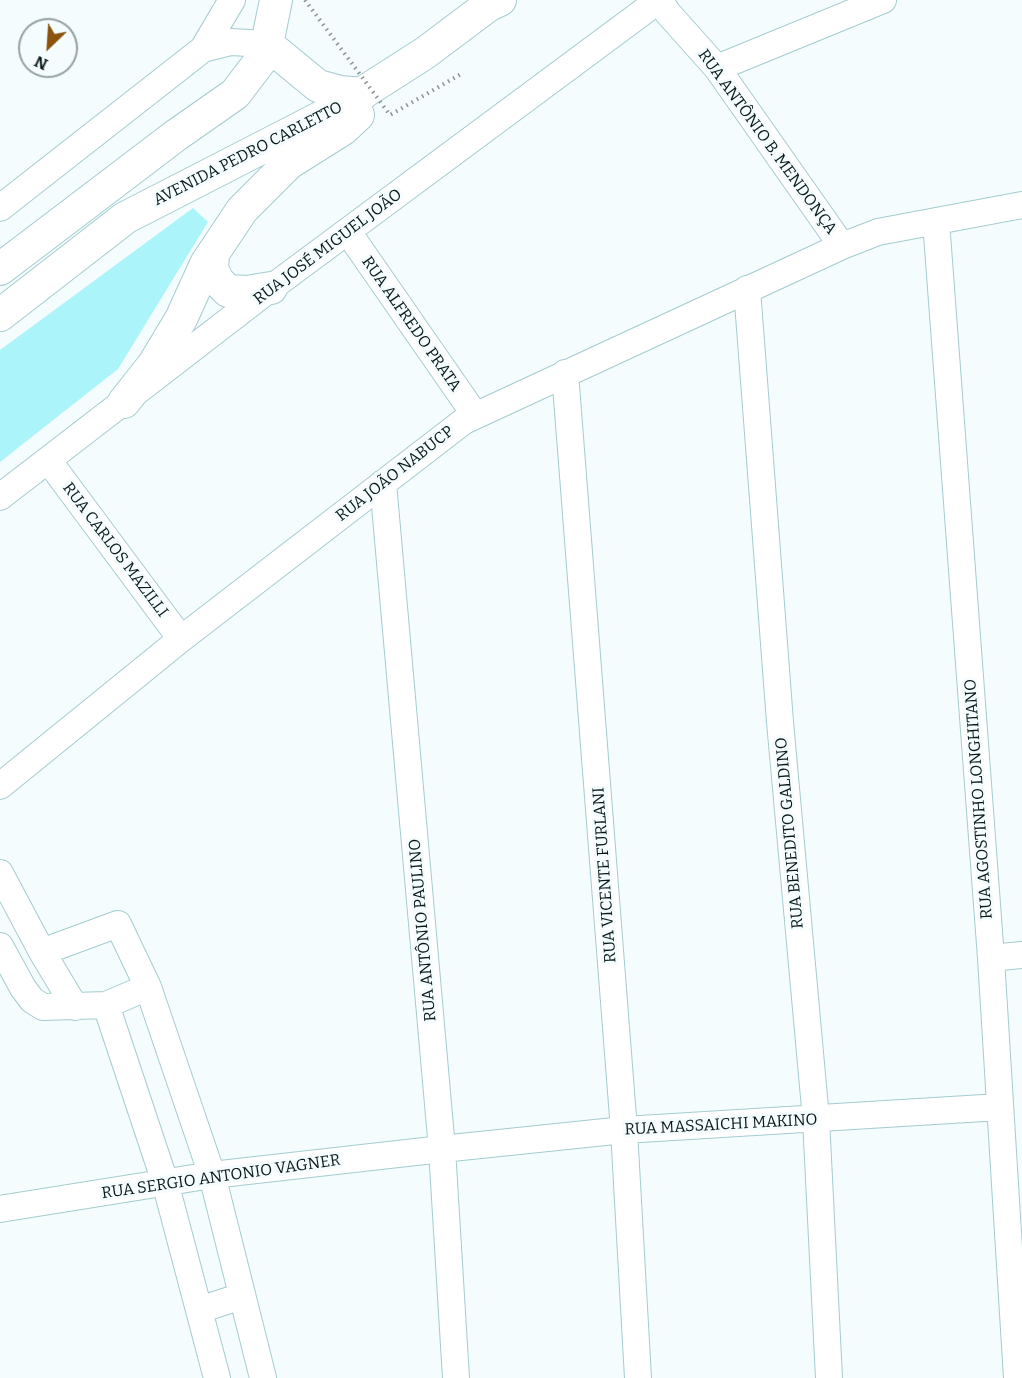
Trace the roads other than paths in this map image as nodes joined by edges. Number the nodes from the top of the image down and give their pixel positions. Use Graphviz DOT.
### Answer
graph roads {
  1 [pos="231,0"];
  2 [pos="276,0"];
  3 [pos="500,0"];
  4 [pos="883,0"];
  5 [pos="655,4"];
  6 [pos="267,44"];
  7 [pos="203,50"];
  8 [pos="405,66"];
  9 [pos="717,68"];
  10 [pos="362,94"];
  11 [pos="1022,205"];
  12 [pos="0,208"];
  13 [pos="936,221"];
  14 [pos="348,232"];
  15 [pos="842,246"];
  16 [pos="213,254"];
  17 [pos="0,269"];
  18 [pos="272,288"];
  19 [pos="747,289"];
  20 [pos="0,315"];
  21 [pos="565,373"];
  22 [pos="124,402"];
  23 [pos="475,415"];
  24 [pos="48,460"];
  25 [pos="383,483"];
  26 [pos="0,497"];
  27 [pos="181,639"];
  28 [pos="0,786"];
  29 [pos="0,873"];
  30 [pos="0,946"];
  31 [pos="42,952"];
  32 [pos="1022,955"];
  33 [pos="991,958"];
  34 [pos="148,987"];
  35 [pos="106,1005"];
  36 [pos="75,1007"];
  37 [pos="1000,1107"];
  38 [pos="816,1119"];
  39 [pos="624,1130"];
  40 [pos="442,1149"];
  41 [pos="212,1175"];
  42 [pos="165,1182"];
  43 [pos="0,1209"];
  44 [pos="242,1296"];
  45 [pos="199,1310"];
  46 [pos="217,1378"];
  47 [pos="263,1378"];
  48 [pos="456,1378"];
  49 [pos="638,1378"];
  50 [pos="829,1378"];
  51 [pos="1017,1378"];
  1 -- 7 [label="street"];
  2 -- 6 [label="main road"];
  3 -- 8 [label="main road, AVENIDA PEDRO CARLETTO"];
  4 -- 9 [label="street"];
  5 -- 9 [label="street, RUA ANTÔNIO B. MENDONÇA"];
  5 -- 14 [label="street, RUA JOSÉ MIGUEL JOÃO"];
  6 -- 7 [label="street"];
  6 -- 10 [label="main road"];
  6 -- 17 [label="main road"];
  7 -- 12 [label="street"];
  8 -- 10 [label="main road, AVENIDA PEDRO CARLETTO"];
  8 -- 16 [label="main road"];
  9 -- 15 [label="street, RUA ANTÔNIO B. MENDONÇA"];
  10 -- 20 [label="main road, AVENIDA PEDRO CARLETTO"];
  11 -- 13 [label="street, RUA JOÃO NABUCP"];
  13 -- 15 [label="street, RUA JOÃO NABUCP"];
  13 -- 33 [label="street, RUA AGOSTINHO LONGHITANO"];
  14 -- 18 [label="street, RUA JOSÉ MIGUEL JOÃO"];
  14 -- 23 [label="street, RUA ALFREDO PRATA"];
  15 -- 19 [label="street, RUA JOÃO NABUCP"];
  16 -- 18 [label="main road"];
  16 -- 22 [label="main road"];
  18 -- 22 [label="street, RUA JOSÉ MIGUEL JOÃO"];
  19 -- 21 [label="street, RUA JOÃO NABUCP"];
  19 -- 38 [label="street, RUA BENEDITO GALDINO"];
  21 -- 23 [label="street, RUA JOÃO NABUCP"];
  21 -- 39 [label="street, RUA VICENTE FURLANI"];
  22 -- 24 [label="street, RUA JOSÉ MIGUEL JOÃO"];
  23 -- 25 [label="street, RUA JOÃO NABUCP"];
  24 -- 26 [label="street, RUA JOSÉ MIGUEL JOÃO"];
  24 -- 27 [label="street, RUA CARLOS MAZILLI"];
  25 -- 27 [label="street, RUA JOÃO NABUCP"];
  25 -- 40 [label="street, RUA ANTÔNIO PAULINO"];
  27 -- 28 [label="street, RUA JOÃO NABUCP"];
  29 -- 31 [label="street"];
  30 -- 36 [label="street"];
  31 -- 34 [label="street"];
  31 -- 36 [label="street"];
  32 -- 33 [label="street"];
  33 -- 37 [label="street, RUA AGOSTINHO LONGHITANO"];
  34 -- 35 [label="street"];
  34 -- 41 [label="street"];
  35 -- 36 [label="street"];
  35 -- 42 [label="street"];
  37 -- 38 [label="street, RUA MASSAICHI MAKINO"];
  37 -- 51 [label="street, RUA AGOSTINHO LONGHITANO"];
  38 -- 39 [label="street, RUA MASSAICHI MAKINO"];
  38 -- 50 [label="street, RUA BENEDITO GALDINO"];
  39 -- 40 [label="street, RUA MASSAICHI MAKINO"];
  39 -- 49 [label="street, RUA VICENTE FURLANI"];
  40 -- 41 [label="street, RUA SERGIO ANTONIO VAGNER"];
  40 -- 48 [label="street, RUA ANTÔNIO PAULINO"];
  41 -- 42 [label="street, RUA SERGIO ANTONIO VAGNER"];
  41 -- 44 [label="street"];
  42 -- 43 [label="street, RUA SERGIO ANTONIO VAGNER"];
  42 -- 45 [label="street"];
  44 -- 45 [label="street"];
  44 -- 47 [label="street"];
  45 -- 46 [label="street"];
}
